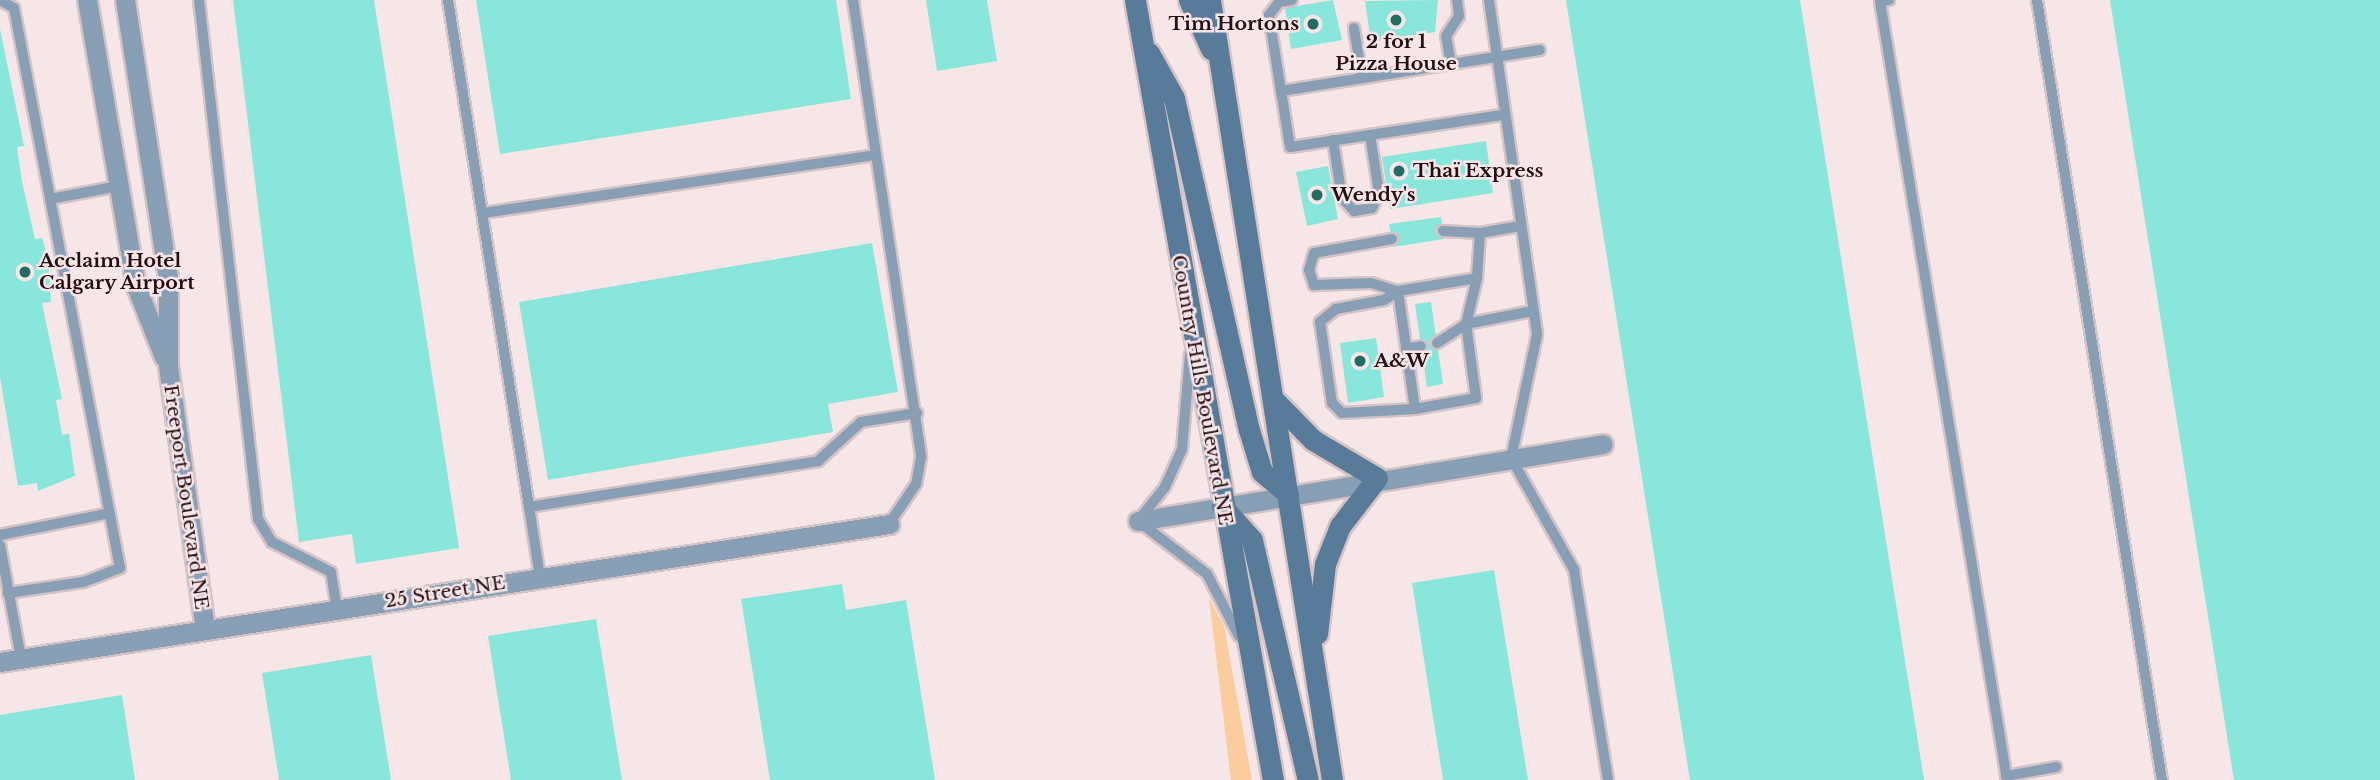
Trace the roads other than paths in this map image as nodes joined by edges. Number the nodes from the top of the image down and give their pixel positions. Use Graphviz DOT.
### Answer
graph roads {
  1 [pos="0,0"];
  2 [pos="87,0"];
  3 [pos="125,0"];
  4 [pos="199,0"];
  5 [pos="448,0"];
  6 [pos="853,0"];
  7 [pos="1135,0"];
  8 [pos="1189,0"];
  9 [pos="1210,0"];
  10 [pos="1292,0"];
  11 [pos="1457,0"];
  12 [pos="1889,0"];
  13 [pos="2037,0"];
  14 [pos="1486,3"];
  15 [pos="1354,29"];
  16 [pos="1142,39"];
  17 [pos="1540,50"];
  18 [pos="1493,58"];
  19 [pos="1451,64"];
  20 [pos="1220,66"];
  21 [pos="1362,78"];
  22 [pos="1281,90"];
  23 [pos="1502,115"];
  24 [pos="1370,135"];
  25 [pos="1333,140"];
  26 [pos="875,155"];
  27 [pos="119,186"];
  28 [pos="50,199"];
  29 [pos="483,213"];
  30 [pos="1520,226"];
  31 [pos="1443,231"];
  32 [pos="1480,233"];
  33 [pos="1392,239"];
  34 [pos="1477,278"];
  35 [pos="1398,291"];
  36 [pos="1533,311"];
  37 [pos="1466,324"];
  38 [pos="1192,329"];
  39 [pos="1437,344"];
  40 [pos="1422,346"];
  41 [pos="1406,349"];
  42 [pos="168,366"];
  43 [pos="1273,399"];
  44 [pos="1415,409"];
  45 [pos="917,413"];
  46 [pos="1603,444"];
  47 [pos="1511,458"];
  48 [pos="1377,478"];
  49 [pos="1288,494"];
  50 [pos="1222,506"];
  51 [pos="529,508"];
  52 [pos="110,513"];
  53 [pos="1138,521"];
  54 [pos="889,524"];
  55 [pos="0,535"];
  56 [pos="0,545"];
  57 [pos="540,577"];
  58 [pos="8,593"];
  59 [pos="337,608"];
  60 [pos="205,628"];
  61 [pos="21,658"];
  62 [pos="1313,660"];
  63 [pos="0,662"];
  64 [pos="1251,664"];
  65 [pos="2056,767"];
  66 [pos="2007,778"];
  67 [pos="1273,780"];
  68 [pos="1308,780"];
  69 [pos="1332,780"];
  70 [pos="1608,780"];
  71 [pos="2162,780"];
  1 -- 28 [label="lane"];
  2 -- 27 [label="street, Freeport Boulevard NE"];
  3 -- 42 [label="street, Freeport Boulevard NE"];
  4 -- 59 [label="lane"];
  5 -- 29 [label="lane"];
  6 -- 26 [label="lane"];
  7 -- 16 [label="main road, Country Hills Boulevard NE"];
  8 -- 20 [label="main road"];
  9 -- 20 [label="main road"];
  10 -- 22 [label="lane"];
  11 -- 19 [label="lane"];
  12 -- 66 [label="lane"];
  13 -- 71 [label="lane"];
  14 -- 18 [label="lane"];
  15 -- 21 [label="lane"];
  16 -- 38 [label="main road, Country Hills Boulevard NE"];
  16 -- 49 [label="main road"];
  17 -- 18 [label="lane"];
  18 -- 19 [label="lane"];
  18 -- 23 [label="lane"];
  19 -- 21 [label="lane"];
  20 -- 43 [label="main road"];
  21 -- 22 [label="lane"];
  22 -- 25 [label="lane"];
  23 -- 24 [label="lane"];
  23 -- 30 [label="lane"];
  24 -- 25 [label="lane"];
  24 -- 25 [label="lane"];
  26 -- 29 [label="lane"];
  26 -- 45 [label="lane"];
  27 -- 28 [label="lane"];
  27 -- 42 [label="street, Freeport Boulevard NE"];
  28 -- 52 [label="lane"];
  29 -- 51 [label="lane"];
  30 -- 32 [label="lane"];
  30 -- 36 [label="lane"];
  31 -- 32 [label="lane"];
  32 -- 34 [label="lane"];
  33 -- 35 [label="lane"];
  34 -- 35 [label="lane"];
  34 -- 37 [label="lane"];
  35 -- 41 [label="lane"];
  35 -- 44 [label="lane"];
  36 -- 37 [label="lane"];
  36 -- 47 [label="lane"];
  37 -- 39 [label="lane"];
  37 -- 44 [label="lane"];
  38 -- 50 [label="main road, Country Hills Boulevard NE"];
  38 -- 53 [label="lane"];
  40 -- 41 [label="lane"];
  41 -- 44 [label="lane"];
  42 -- 60 [label="street, Freeport Boulevard NE"];
  43 -- 48 [label="main road"];
  43 -- 49 [label="main road"];
  45 -- 51 [label="lane"];
  45 -- 54 [label="lane"];
  46 -- 47 [label="street"];
  47 -- 48 [label="street"];
  47 -- 70 [label="lane"];
  48 -- 49 [label="street"];
  48 -- 62 [label="main road"];
  49 -- 50 [label="street"];
  49 -- 62 [label="main road"];
  50 -- 53 [label="street"];
  50 -- 64 [label="main road, Country Hills Boulevard NE"];
  50 -- 68 [label="main road"];
  51 -- 57 [label="lane"];
  52 -- 55 [label="lane"];
  52 -- 58 [label="lane"];
  53 -- 64 [label="lane"];
  54 -- 57 [label="street, 25 Street NE"];
  56 -- 58 [label="lane"];
  57 -- 59 [label="street, 25 Street NE"];
  58 -- 61 [label="lane"];
  59 -- 60 [label="street, 25 Street NE"];
  60 -- 61 [label="street, 25 Street NE"];
  61 -- 63 [label="street, 25 Street NE"];
  62 -- 69 [label="main road"];
  64 -- 67 [label="main road, Country Hills Boulevard NE"];
  65 -- 66 [label="lane"];
}
